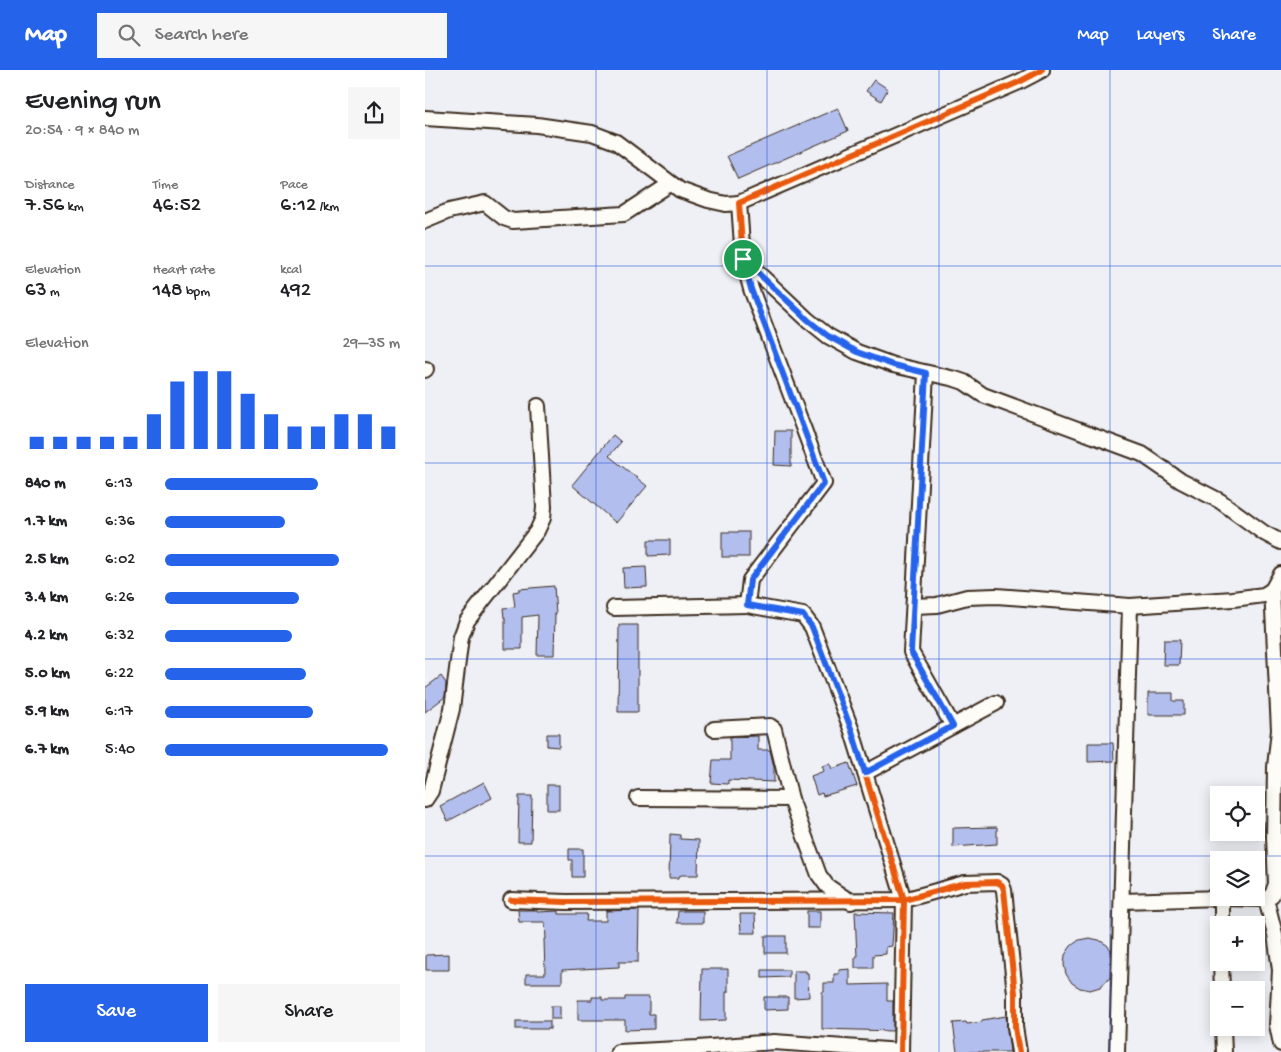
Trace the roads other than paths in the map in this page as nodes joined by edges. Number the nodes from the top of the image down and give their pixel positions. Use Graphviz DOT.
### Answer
graph roads {
  1 [pos="1042,70"];
  2 [pos="425,118"];
  3 [pos="670,184"];
  4 [pos="739,203"];
  5 [pos="425,221"];
  6 [pos="743,259"];
  7 [pos="926,373"];
  8 [pos="538,406"];
  9 [pos="1281,542"];
  10 [pos="1281,574"];
  11 [pos="1272,590"];
  12 [pos="747,605"];
  13 [pos="914,606"];
  14 [pos="1130,606"];
  15 [pos="614,608"];
  16 [pos="1279,695"];
  17 [pos="996,703"];
  18 [pos="953,726"];
  19 [pos="714,729"];
  20 [pos="865,773"];
  21 [pos="638,798"];
  22 [pos="791,799"];
  23 [pos="425,800"];
  24 [pos="1210,898"];
  25 [pos="1266,899"];
  26 [pos="511,900"];
  27 [pos="904,900"];
  28 [pos="1122,901"];
  29 [pos="851,902"];
  30 [pos="1223,1036"];
  31 [pos="1281,1044"];
  32 [pos="901,1051"];
  33 [pos="1281,1051"];
  34 [pos="618,1052"];
  35 [pos="1019,1052"];
  36 [pos="1117,1052"];
  37 [pos="1224,1052"];
  38 [pos="1276,1052"];
  1 -- 4 [label="street"];
  2 -- 3 [label="street"];
  3 -- 4 [label="street"];
  3 -- 5 [label="street"];
  4 -- 6 [label="street"];
  6 -- 7 [label="street"];
  6 -- 12 [label="street"];
  7 -- 9 [label="street"];
  7 -- 13 [label="street"];
  8 -- 23 [label="street"];
  10 -- 11 [label="street"];
  11 -- 14 [label="street"];
  11 -- 16 [label="street"];
  12 -- 15 [label="street"];
  12 -- 20 [label="street"];
  13 -- 14 [label="street"];
  13 -- 18 [label="street"];
  14 -- 28 [label="street"];
  16 -- 25 [label="street"];
  17 -- 18 [label="street"];
  18 -- 20 [label="street"];
  19 -- 22 [label="street"];
  20 -- 27 [label="street"];
  21 -- 22 [label="street"];
  22 -- 29 [label="street"];
  24 -- 28 [label="street"];
  25 -- 31 [label="street"];
  26 -- 29 [label="street"];
  27 -- 29 [label="street"];
  27 -- 32 [label="street"];
  27 -- 35 [label="street"];
  28 -- 36 [label="street"];
  30 -- 37 [label="street"];
  32 -- 34 [label="street"];
  33 -- 38 [label="street"];
}
